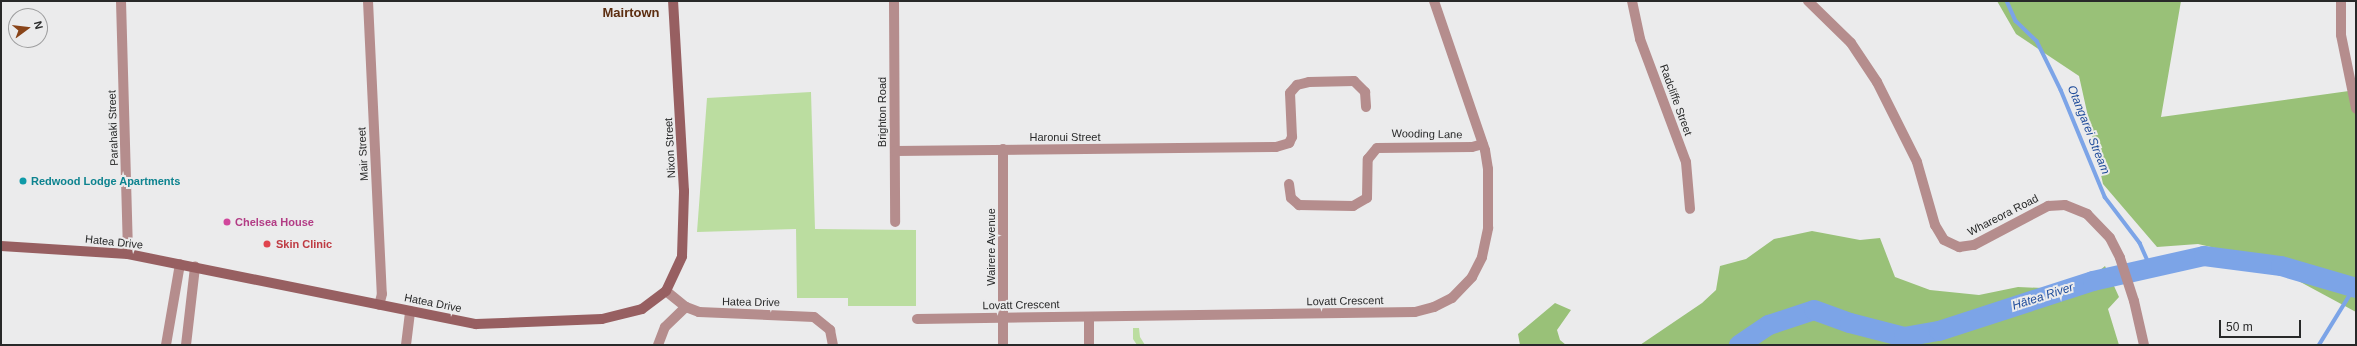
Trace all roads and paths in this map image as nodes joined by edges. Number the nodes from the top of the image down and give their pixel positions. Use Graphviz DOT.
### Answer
graph roads {
  1 [pos="121,1"];
  2 [pos="368,1"];
  3 [pos="673,1"];
  4 [pos="894,1"];
  5 [pos="1434,1"];
  6 [pos="1632,1"];
  7 [pos="1808,1"];
  8 [pos="2341,1"];
  9 [pos="1366,107"];
  10 [pos="2356,108"];
  11 [pos="1483,144"];
  12 [pos="1003,150"];
  13 [pos="895,151"];
  14 [pos="1289,184"];
  15 [pos="1690,209"];
  16 [pos="895,222"];
  17 [pos="1,246"];
  18 [pos="128,254"];
  19 [pos="180,264"];
  20 [pos="195,267"];
  21 [pos="666,291"];
  22 [pos="379,305"];
  23 [pos="686,307"];
  24 [pos="410,311"];
  25 [pos="1089,316"];
  26 [pos="1003,317"];
  27 [pos="917,319"];
  28 [pos="166,345"];
  29 [pos="186,345"];
  30 [pos="406,345"];
  31 [pos="658,345"];
  32 [pos="833,345"];
  33 [pos="1003,345"];
  34 [pos="1089,345"];
  35 [pos="2144,345"];
  1 -- 18 [label="street, Parahaki Street"];
  2 -- 22 [label="street, Mair Street"];
  3 -- 21 [label="main road, Nixon Street"];
  4 -- 13 [label="street, Brighton Road"];
  5 -- 11 [label="street, Lovatt Crescent"];
  6 -- 15 [label="street, Radcliffe Street"];
  7 -- 35 [label="street, Whareora Road"];
  8 -- 10 [label="street"];
  9 -- 12 [label="street, Haronui Street"];
  11 -- 14 [label="street, Wooding Lane"];
  11 -- 25 [label="street, Lovatt Crescent"];
  12 -- 13 [label="street, Haronui Street"];
  12 -- 26 [label="street, Wairere Avenue"];
  13 -- 16 [label="street, Brighton Road"];
  17 -- 18 [label="main road, Hatea Drive"];
  18 -- 19 [label="main road, Hatea Drive"];
  19 -- 20 [label="main road, Hatea Drive"];
  19 -- 28 [label="street"];
  20 -- 22 [label="main road, Hatea Drive"];
  20 -- 29 [label="street"];
  21 -- 23 [label="street, Hatea Drive"];
  21 -- 24 [label="main road, Hatea Drive"];
  22 -- 24 [label="main road, Hatea Drive"];
  23 -- 31 [label="street"];
  23 -- 32 [label="street, Hatea Drive"];
  24 -- 30 [label="street"];
  25 -- 26 [label="street, Lovatt Crescent"];
  25 -- 34 [label="street"];
  26 -- 27 [label="street, Lovatt Crescent"];
  26 -- 33 [label="street, Wairere Avenue"];
}
